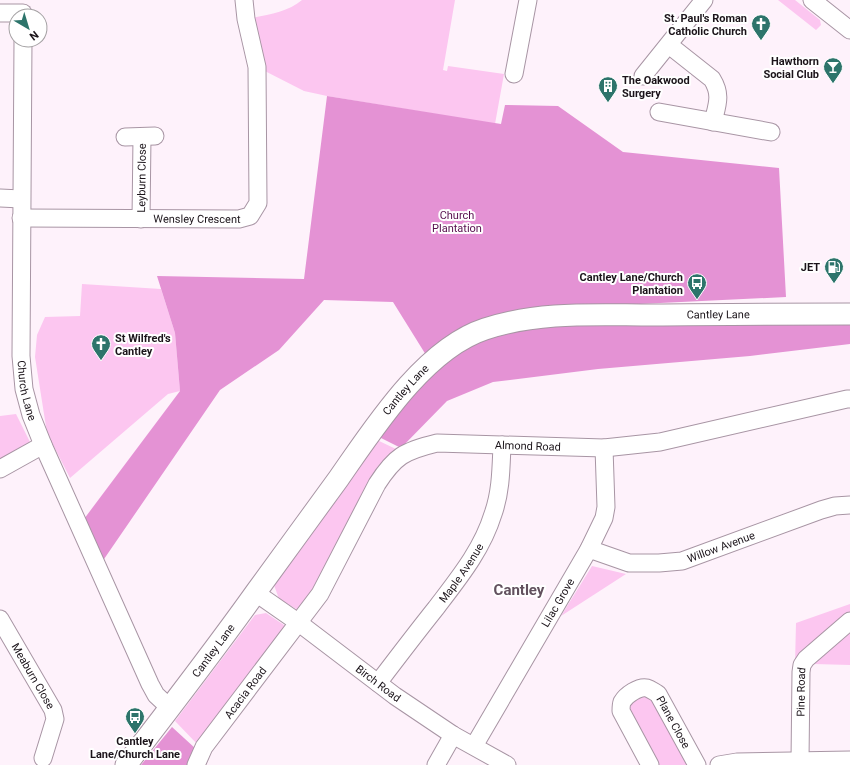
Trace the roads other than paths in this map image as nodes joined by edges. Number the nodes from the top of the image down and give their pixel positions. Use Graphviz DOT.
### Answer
graph roads {
  1 [pos="244,0"];
  2 [pos="528,0"];
  3 [pos="704,0"];
  4 [pos="812,0"];
  5 [pos="850,30"];
  6 [pos="669,45"];
  7 [pos="23,48"];
  8 [pos="514,74"];
  9 [pos="643,76"];
  10 [pos="659,112"];
  11 [pos="714,122"];
  12 [pos="771,132"];
  13 [pos="125,137"];
  14 [pos="0,198"];
  15 [pos="21,199"];
  16 [pos="21,218"];
  17 [pos="141,219"];
  18 [pos="850,314"];
  19 [pos="850,399"];
  20 [pos="43,445"];
  21 [pos="502,445"];
  22 [pos="604,448"];
  23 [pos="0,469"];
  24 [pos="850,505"];
  25 [pos="589,549"];
  26 [pos="256,593"];
  27 [pos="0,619"];
  28 [pos="850,621"];
  29 [pos="299,623"];
  30 [pos="378,683"];
  31 [pos="170,708"];
  32 [pos="453,735"];
  33 [pos="474,746"];
  34 [pos="43,758"];
  35 [pos="850,760"];
  36 [pos="800,761"];
  37 [pos="126,765"];
  38 [pos="196,765"];
  39 [pos="436,765"];
  40 [pos="507,765"];
  41 [pos="650,765"];
  42 [pos="697,765"];
  43 [pos="719,765"];
  1 -- 17 [label="street, Wensley Crescent"];
  2 -- 8 [label="street"];
  3 -- 6 [label="street"];
  4 -- 5 [label="street"];
  6 -- 9 [label="street"];
  6 -- 11 [label="street"];
  7 -- 15 [label="street, Church Lane"];
  10 -- 11 [label="street"];
  11 -- 12 [label="street"];
  13 -- 17 [label="street, Leyburn Close"];
  14 -- 15 [label="street"];
  15 -- 16 [label="street, Church Lane"];
  16 -- 17 [label="street, Wensley Crescent"];
  16 -- 20 [label="street, Church Lane"];
  18 -- 26 [label="main road, Cantley Lane"];
  19 -- 22 [label="street, Almond Road"];
  20 -- 23 [label="street"];
  20 -- 31 [label="street, Church Lane"];
  21 -- 22 [label="street, Almond Road"];
  21 -- 29 [label="street, Almond Road"];
  21 -- 30 [label="street, Maple Avenue"];
  22 -- 25 [label="street, Lilac Grove"];
  24 -- 25 [label="street, Willow Avenue"];
  25 -- 33 [label="street, Lilac Grove"];
  26 -- 29 [label="street, Birch Road"];
  26 -- 31 [label="main road, Cantley Lane"];
  27 -- 34 [label="street, Meaburn Close"];
  28 -- 36 [label="street, Pine Road"];
  29 -- 30 [label="street, Birch Road"];
  29 -- 38 [label="street, Acacia Road"];
  30 -- 32 [label="street, Birch Road"];
  31 -- 37 [label="main road, Cantley Lane"];
  32 -- 33 [label="street, Birch Road"];
  32 -- 39 [label="street"];
  33 -- 40 [label="street, Birch Road"];
  35 -- 36 [label="street"];
  36 -- 43 [label="street"];
  41 -- 42 [label="street, Plane Close"];
}
